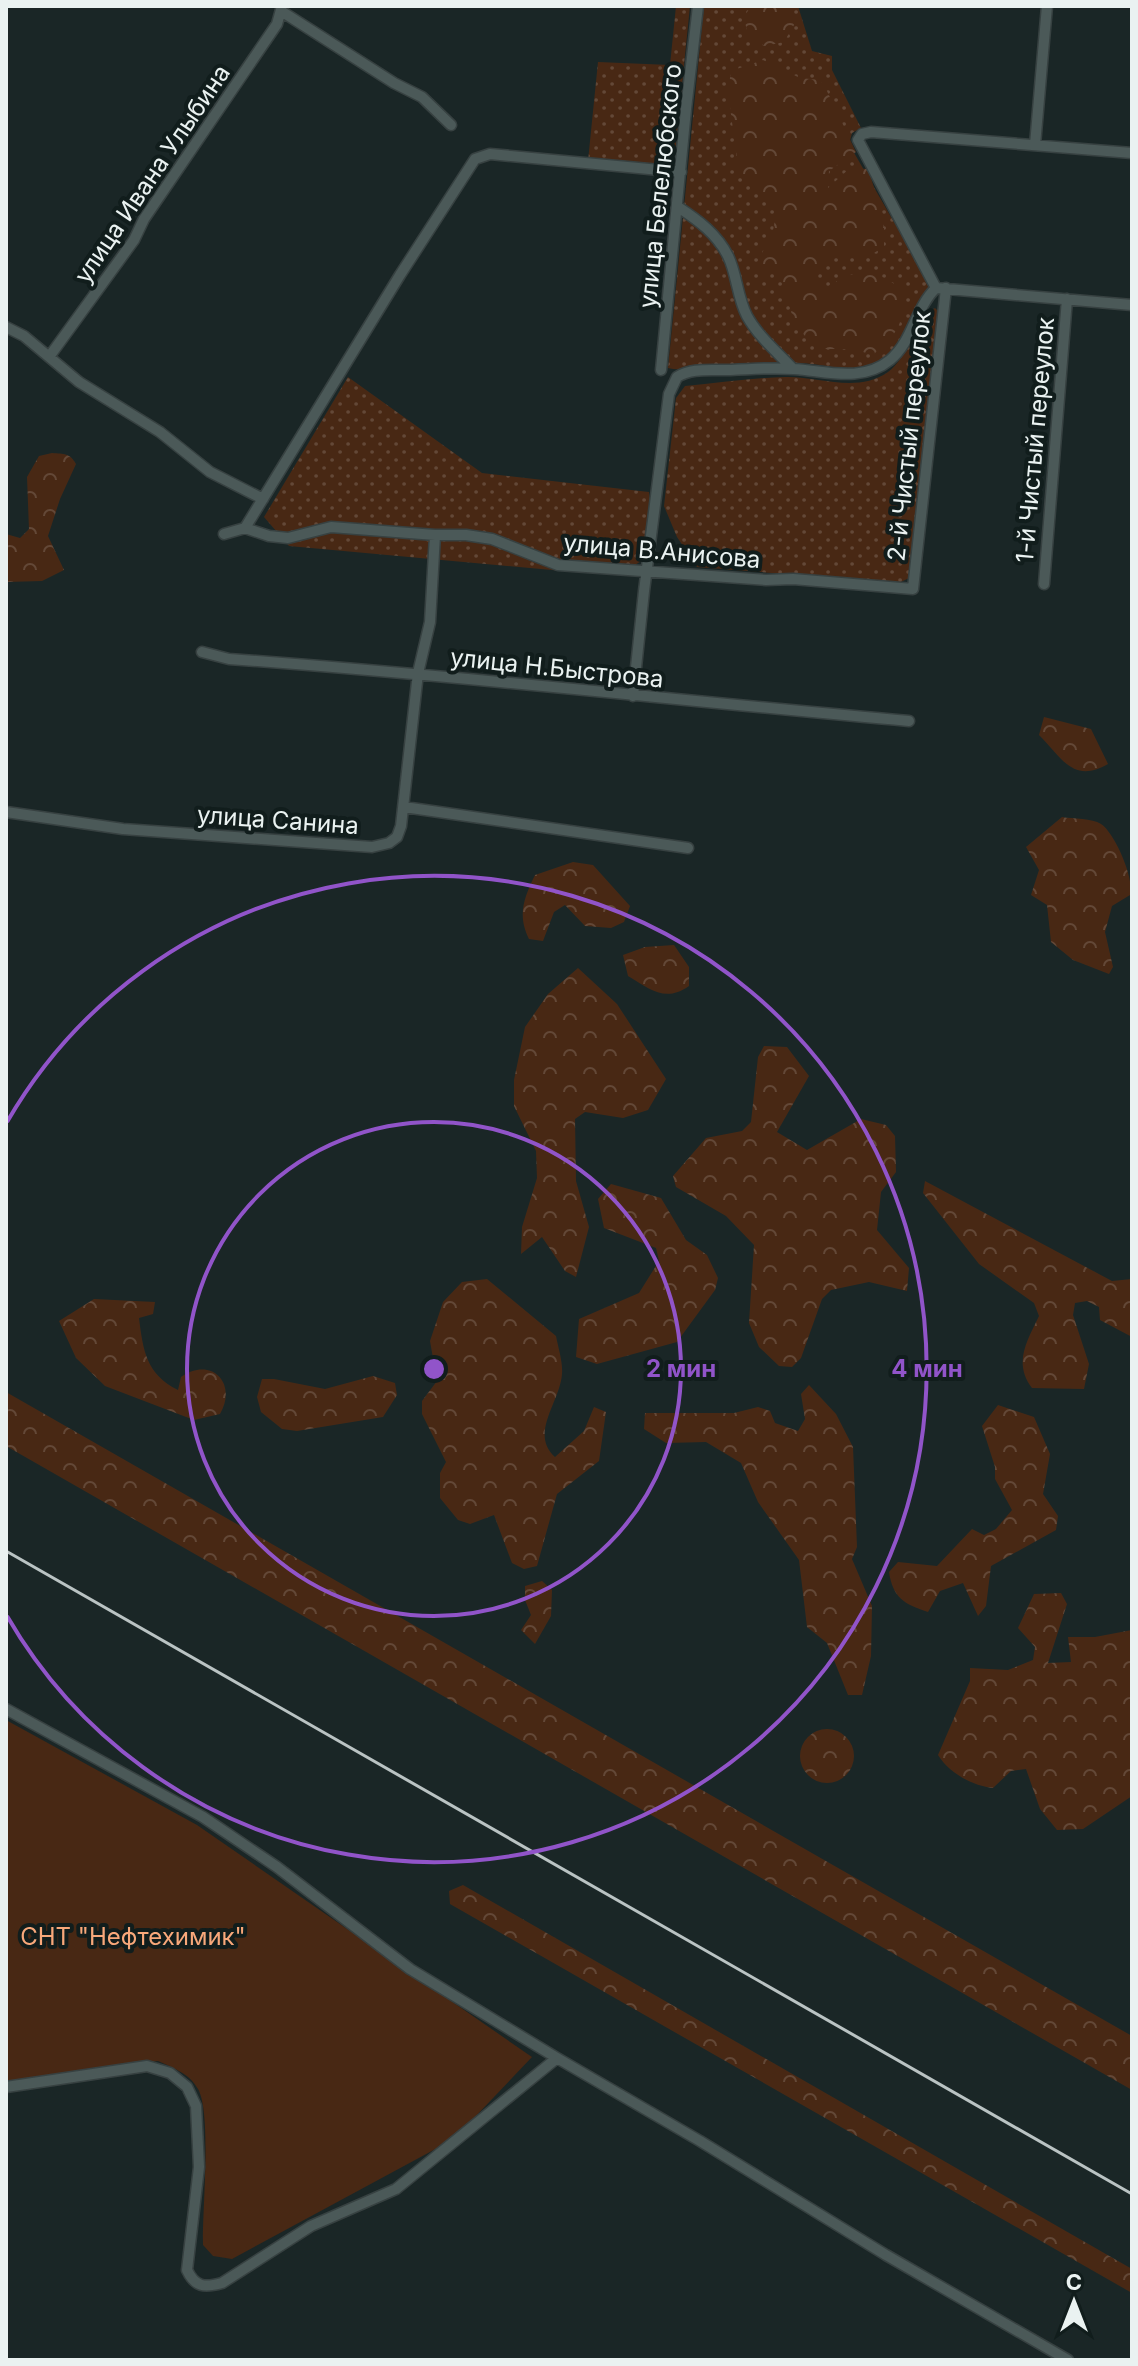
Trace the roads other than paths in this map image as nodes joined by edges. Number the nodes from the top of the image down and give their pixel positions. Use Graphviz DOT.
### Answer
graph roads {
  1 [pos="698,6"];
  2 [pos="1047,6"];
  3 [pos="282,8"];
  4 [pos="451,125"];
  5 [pos="1035,145"];
  6 [pos="1132,153"];
  7 [pos="681,172"];
  8 [pos="678,207"];
  9 [pos="941,288"];
  10 [pos="1067,299"];
  11 [pos="1132,305"];
  12 [pos="6,327"];
  13 [pos="49,357"];
  14 [pos="793,369"];
  15 [pos="661,370"];
  16 [pos="263,499"];
  17 [pos="245,528"];
  18 [pos="224,534"];
  19 [pos="435,535"];
  20 [pos="647,570"];
  21 [pos="1044,584"];
  22 [pos="913,589"];
  23 [pos="202,652"];
  24 [pos="418,673"];
  25 [pos="633,696"];
  26 [pos="909,721"];
  27 [pos="404,807"];
  28 [pos="6,812"];
  29 [pos="688,848"];
  30 [pos="6,1709"];
  31 [pos="557,2058"];
  32 [pos="6,2087"];
  33 [pos="1068,2360"];
  1 -- 7 [label="street, улица Белелюбского"];
  2 -- 5 [label="street"];
  3 -- 4 [label="street"];
  3 -- 13 [label="street, улица Ивана Улыбина"];
  5 -- 6 [label="street"];
  5 -- 9 [label="street"];
  7 -- 8 [label="street, улица Белелюбского"];
  7 -- 16 [label="street"];
  8 -- 14 [label="street"];
  8 -- 15 [label="street, улица Белелюбского"];
  9 -- 10 [label="street"];
  9 -- 14 [label="street"];
  9 -- 22 [label="street, 2-й Чистый переулок"];
  10 -- 11 [label="street"];
  10 -- 21 [label="street, 1-й Чистый переулок"];
  12 -- 13 [label="street"];
  13 -- 16 [label="street"];
  14 -- 20 [label="street"];
  16 -- 17 [label="street"];
  17 -- 18 [label="street, улица В.Анисова"];
  17 -- 19 [label="street, улица В.Анисова"];
  19 -- 20 [label="street, улица В.Анисова"];
  19 -- 24 [label="street, улица Санина"];
  20 -- 22 [label="street, улица В.Анисова"];
  20 -- 25 [label="street"];
  23 -- 24 [label="street, улица Н.Быстрова"];
  24 -- 25 [label="street, улица Н.Быстрова"];
  24 -- 27 [label="street, улица Санина"];
  25 -- 26 [label="street, улица Н.Быстрова"];
  27 -- 28 [label="street, улица Санина"];
  27 -- 29 [label="street"];
  30 -- 31 [label="street"];
  31 -- 32 [label="street"];
  31 -- 33 [label="street"];
}
